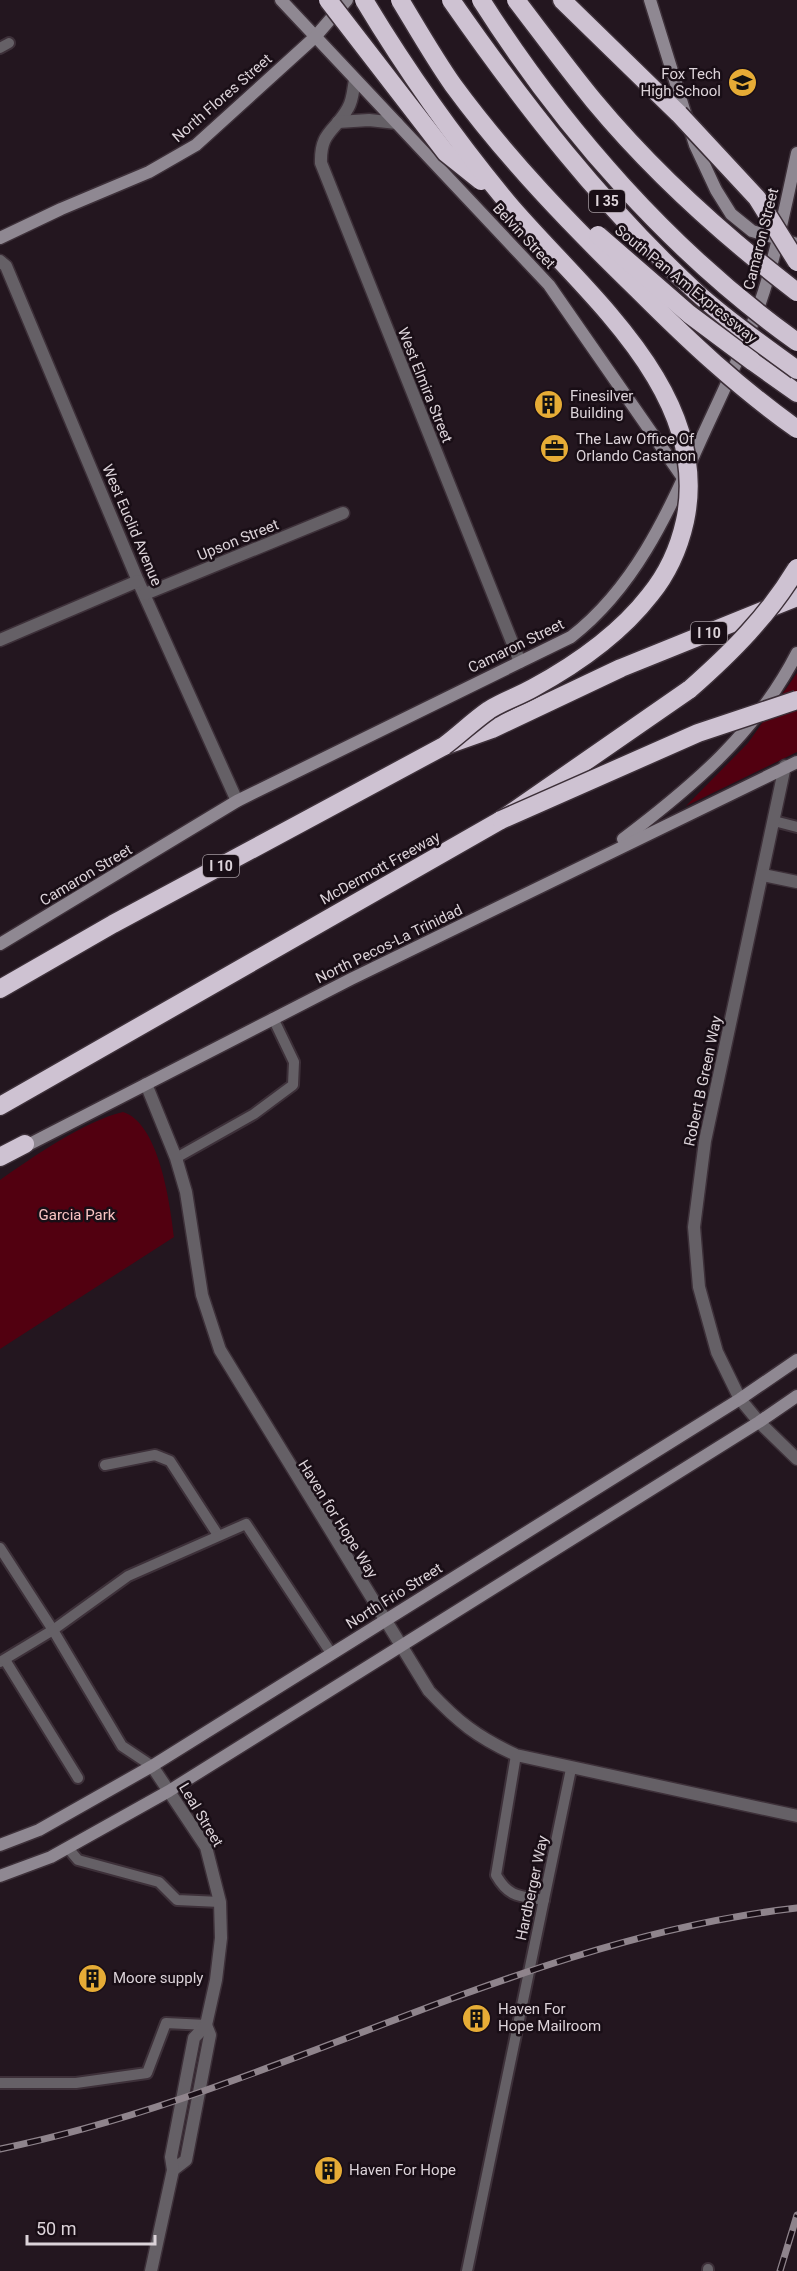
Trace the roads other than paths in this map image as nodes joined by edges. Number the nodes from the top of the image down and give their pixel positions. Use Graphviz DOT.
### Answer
graph roads {
  1 [pos="281,0"];
  2 [pos="328,0"];
  3 [pos="347,0"];
  4 [pos="364,0"];
  5 [pos="400,0"];
  6 [pos="451,0"];
  7 [pos="481,0"];
  8 [pos="516,0"];
  9 [pos="562,0"];
  10 [pos="650,0"];
  11 [pos="315,37"];
  12 [pos="355,80"];
  13 [pos="338,122"];
  14 [pos="397,123"];
  15 [pos="797,153"];
  16 [pos="508,203"];
  17 [pos="0,238"];
  18 [pos="778,240"];
  19 [pos="797,244"];
  20 [pos="0,261"];
  21 [pos="797,262"];
  22 [pos="797,292"];
  23 [pos="797,342"];
  24 [pos="797,370"];
  25 [pos="797,393"];
  26 [pos="797,429"];
  27 [pos="683,478"];
  28 [pos="343,513"];
  29 [pos="797,568"];
  30 [pos="138,581"];
  31 [pos="145,594"];
  32 [pos="797,597"];
  33 [pos="0,640"];
  34 [pos="797,653"];
  35 [pos="520,662"];
  36 [pos="797,700"];
  37 [pos="444,746"];
  38 [pos="791,764"];
  39 [pos="237,801"];
  40 [pos="501,820"];
  41 [pos="774,821"];
  42 [pos="797,827"];
  43 [pos="587,862"];
  44 [pos="763,875"];
  45 [pos="797,882"];
  46 [pos="0,944"];
  47 [pos="0,989"];
  48 [pos="273,1018"];
  49 [pos="146,1084"];
  50 [pos="0,1106"];
  51 [pos="25,1144"];
  52 [pos="0,1157"];
  53 [pos="176,1158"];
  54 [pos="0,1164"];
  55 [pos="797,1360"];
  56 [pos="797,1396"];
  57 [pos="740,1399"];
  58 [pos="759,1422"];
  59 [pos="797,1459"];
  60 [pos="105,1465"];
  61 [pos="218,1535"];
  62 [pos="0,1548"];
  63 [pos="383,1620"];
  64 [pos="53,1630"];
  65 [pos="400,1646"];
  66 [pos="332,1653"];
  67 [pos="2,1661"];
  68 [pos="516,1755"];
  69 [pos="152,1766"];
  70 [pos="571,1768"];
  71 [pos="78,1778"];
  72 [pos="169,1791"];
  73 [pos="797,1816"];
  74 [pos="0,1845"];
  75 [pos="68,1848"];
  76 [pos="0,1876"];
  77 [pos="544,1900"];
  78 [pos="220,1902"];
  79 [pos="206,2025"];
  80 [pos="0,2083"];
  81 [pos="151,2271"];
  82 [pos="467,2271"];
  1 -- 11 [label="main road"];
  2 -- 16 [label="highway, bridge"];
  3 -- 11 [label="main road, North Flores Street"];
  4 -- 16 [label="highway, bridge"];
  5 -- 25 [label="highway, South Pan Am Expressway / I 35, bridge"];
  5 -- 26 [label="highway, bridge"];
  6 -- 24 [label="highway, South Pan Am Expressway / I 35, bridge"];
  7 -- 23 [label="highway, South Pan Am Expressway / I 35, bridge"];
  8 -- 22 [label="highway, bridge"];
  9 -- 21 [label="highway, bridge"];
  10 -- 18 [label="main road"];
  11 -- 12 [label="main road, Belvin Street"];
  11 -- 17 [label="main road, North Flores Street"];
  12 -- 13 [label="street, West Elmira Street"];
  12 -- 14 [label="main road, Belvin Street"];
  13 -- 14 [label="street"];
  13 -- 35 [label="street, West Elmira Street"];
  14 -- 27 [label="main road, Belvin Street"];
  15 -- 18 [label="main road, Camaron Street"];
  16 -- 37 [label="highway, bridge"];
  18 -- 19 [label="main road"];
  18 -- 27 [label="main road, Camaron Street"];
  20 -- 30 [label="street, West Euclid Avenue"];
  27 -- 35 [label="main road, Camaron Street"];
  28 -- 31 [label="street, Upson Street"];
  29 -- 40 [label="highway, bridge"];
  30 -- 31 [label="street, West Euclid Avenue"];
  30 -- 33 [label="street"];
  31 -- 39 [label="street, West Euclid Avenue"];
  32 -- 37 [label="highway, I 10, bridge"];
  34 -- 43 [label="main road"];
  35 -- 39 [label="main road, Camaron Street"];
  36 -- 40 [label="highway, McDermott Freeway, bridge"];
  37 -- 47 [label="highway, I 10"];
  38 -- 41 [label="street, Robert B Green Way"];
  38 -- 43 [label="main road, North Pecos-La Trinidad"];
  39 -- 46 [label="main road, Camaron Street"];
  40 -- 50 [label="highway, McDermott Freeway"];
  41 -- 42 [label="lane"];
  41 -- 44 [label="street, Robert B Green Way"];
  43 -- 48 [label="main road, North Pecos-La Trinidad"];
  44 -- 45 [label="street"];
  44 -- 57 [label="street, Robert B Green Way"];
  48 -- 49 [label="main road, North Pecos-La Trinidad"];
  48 -- 53 [label="lane"];
  49 -- 51 [label="main road, North Pecos-La Trinidad"];
  49 -- 53 [label="street, Haven for Hope Way"];
  51 -- 52 [label="highway"];
  51 -- 54 [label="main road, North Pecos-La Trinidad"];
  53 -- 63 [label="street, Haven for Hope Way"];
  55 -- 57 [label="main road, North Frio Street"];
  56 -- 58 [label="main road"];
  57 -- 58 [label="street, Robert B Green Way"];
  57 -- 63 [label="main road, North Frio Street"];
  58 -- 59 [label="street, Robert B Green Way"];
  58 -- 65 [label="main road"];
  60 -- 61 [label="lane"];
  61 -- 64 [label="lane"];
  61 -- 66 [label="lane"];
  62 -- 64 [label="lane"];
  63 -- 65 [label="street, Haven for Hope Way"];
  63 -- 66 [label="main road, North Frio Street"];
  64 -- 67 [label="lane"];
  64 -- 69 [label="lane"];
  65 -- 68 [label="street, Haven for Hope Way"];
  65 -- 72 [label="main road"];
  66 -- 69 [label="main road, North Frio Street"];
  67 -- 71 [label="lane"];
  68 -- 70 [label="street, Haven for Hope Way"];
  68 -- 77 [label="lane"];
  69 -- 72 [label="street, Leal Street"];
  69 -- 74 [label="main road, North Frio Street"];
  70 -- 73 [label="street, Haven for Hope Way"];
  70 -- 77 [label="lane, Hardberger Way"];
  72 -- 75 [label="main road"];
  72 -- 78 [label="street, Leal Street"];
  75 -- 76 [label="main road"];
  75 -- 78 [label="lane"];
  77 -- 82 [label="lane, Hardberger Way"];
  78 -- 79 [label="street, Leal Street"];
  79 -- 80 [label="lane"];
  79 -- 81 [label="street, Leal Street"];
}
